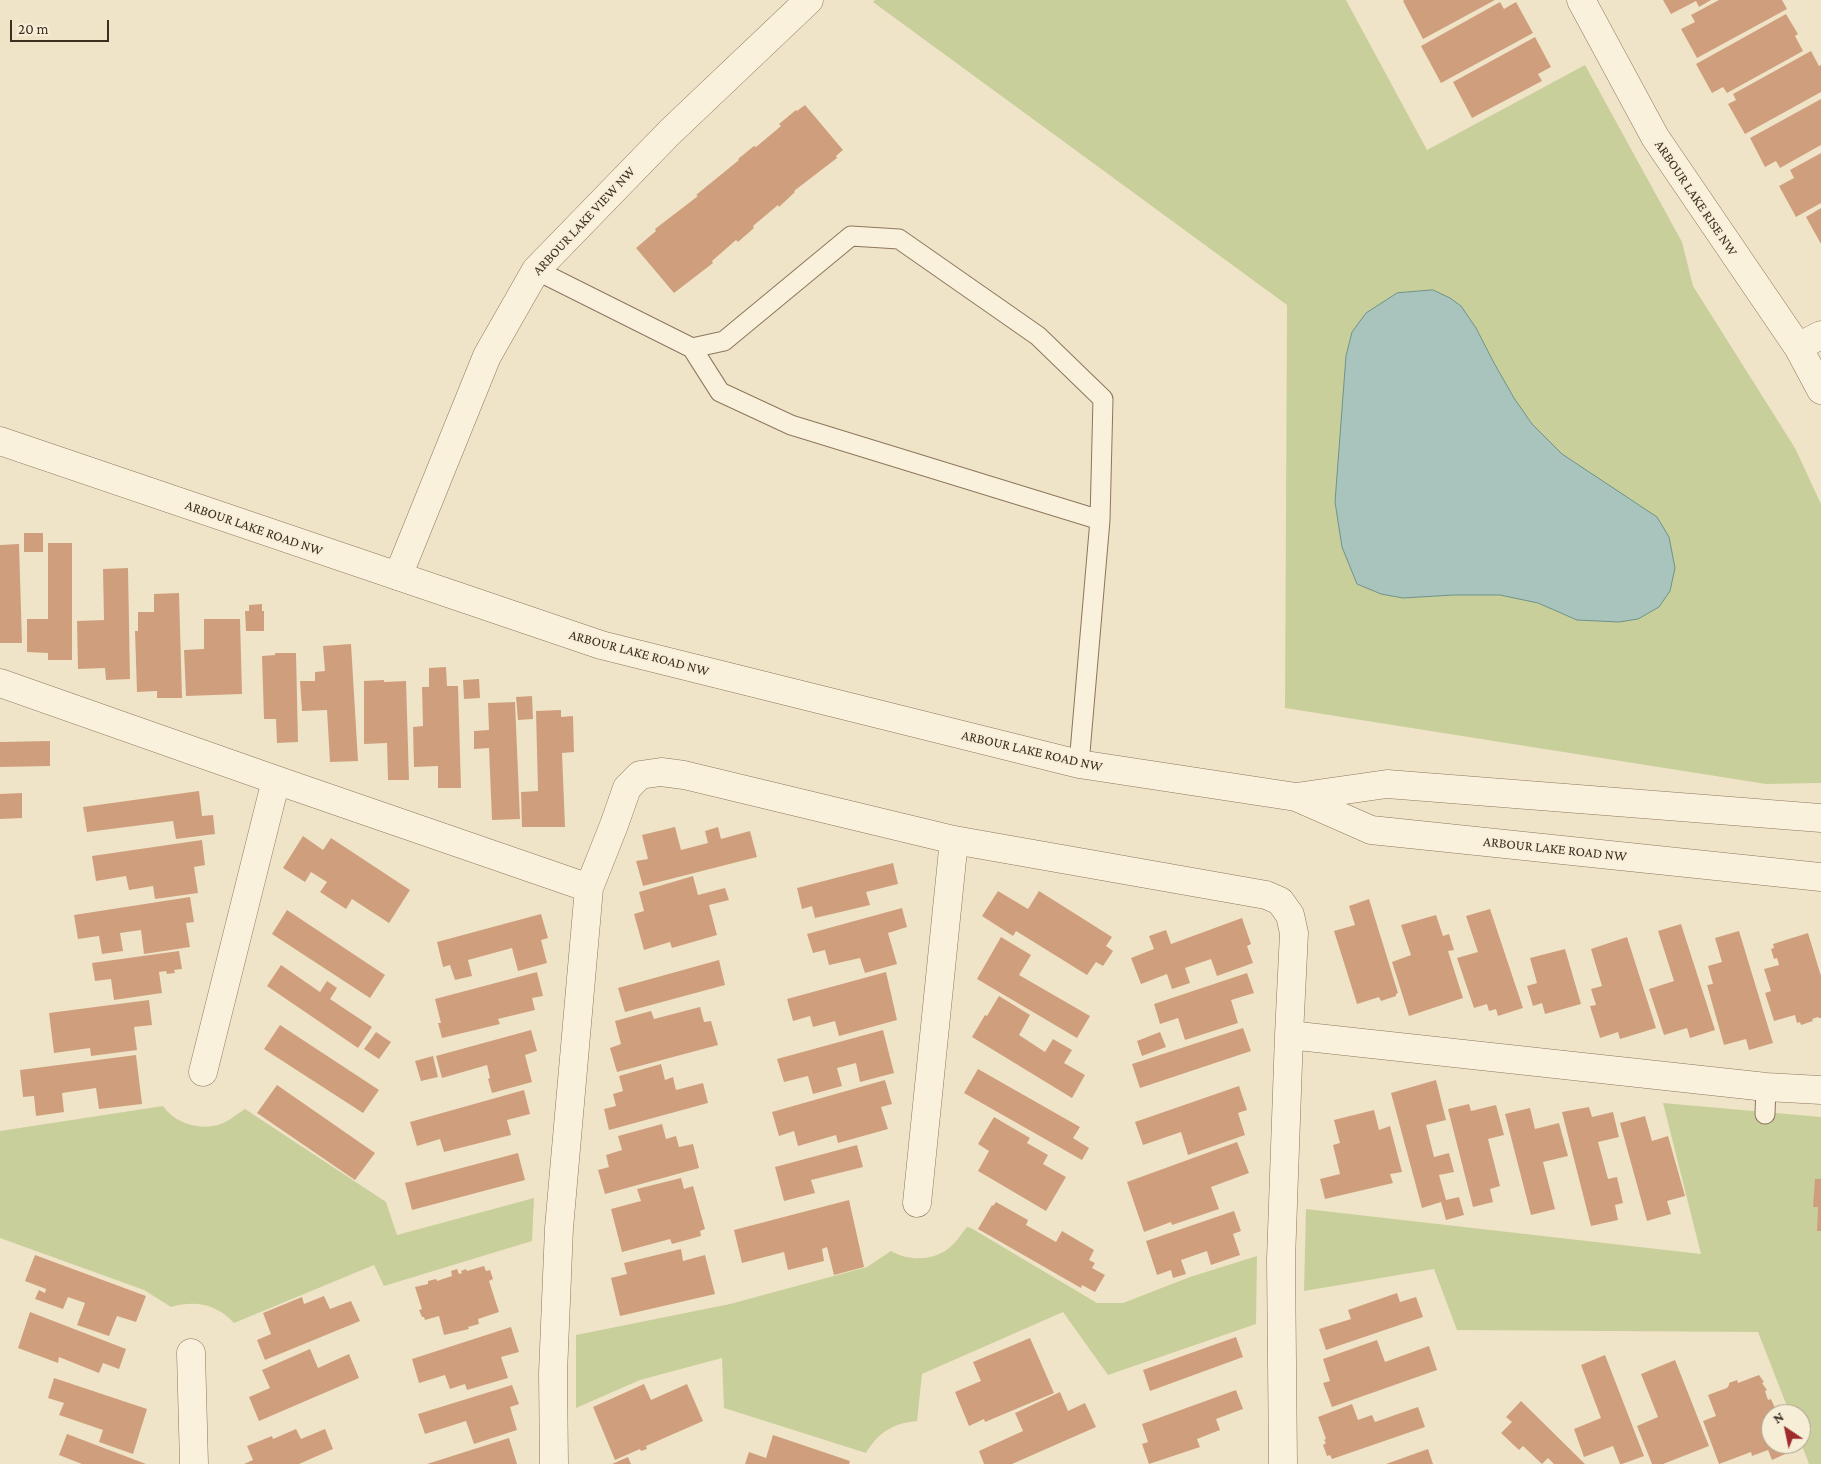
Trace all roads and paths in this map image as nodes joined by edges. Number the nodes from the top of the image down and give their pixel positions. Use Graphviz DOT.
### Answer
graph roads {
  1 [pos="809,0"];
  2 [pos="1580,0"];
  3 [pos="536,270"];
  4 [pos="1809,341"];
  5 [pos="692,348"];
  6 [pos="1821,390"];
  7 [pos="0,441"];
  8 [pos="1100,520"];
  9 [pos="398,576"];
  10 [pos="0,683"];
  11 [pos="1079,764"];
  12 [pos="276,780"];
  13 [pos="1296,797"];
  14 [pos="1821,818"];
  15 [pos="954,840"];
  16 [pos="1821,877"];
  17 [pos="589,888"];
  18 [pos="1289,1035"];
  19 [pos="203,1072"];
  20 [pos="1821,1090"];
  21 [pos="917,1203"];
  22 [pos="191,1353"];
  23 [pos="194,1464"];
  24 [pos="554,1464"];
  25 [pos="1282,1464"];
  1 -- 3 [label="street, ARBOUR LAKE VIEW NW"];
  2 -- 4 [label="street, ARBOUR LAKE RISE NW"];
  3 -- 5 [label="lane"];
  3 -- 9 [label="street, ARBOUR LAKE VIEW NW"];
  4 -- 6 [label="street, ARBOUR LAKE RISE NW"];
  5 -- 8 [label="lane"];
  5 -- 8 [label="lane"];
  7 -- 9 [label="street, ARBOUR LAKE ROAD NW"];
  8 -- 11 [label="lane"];
  9 -- 11 [label="street, ARBOUR LAKE ROAD NW"];
  10 -- 12 [label="street"];
  11 -- 13 [label="street, ARBOUR LAKE ROAD NW"];
  12 -- 17 [label="street"];
  12 -- 19 [label="street"];
  13 -- 14 [label="street, ARBOUR LAKE ROAD NW"];
  13 -- 16 [label="street, ARBOUR LAKE ROAD NW"];
  15 -- 17 [label="street"];
  15 -- 18 [label="street"];
  15 -- 21 [label="street"];
  17 -- 24 [label="street"];
  18 -- 20 [label="street"];
  18 -- 25 [label="street"];
  22 -- 23 [label="street"];
}
